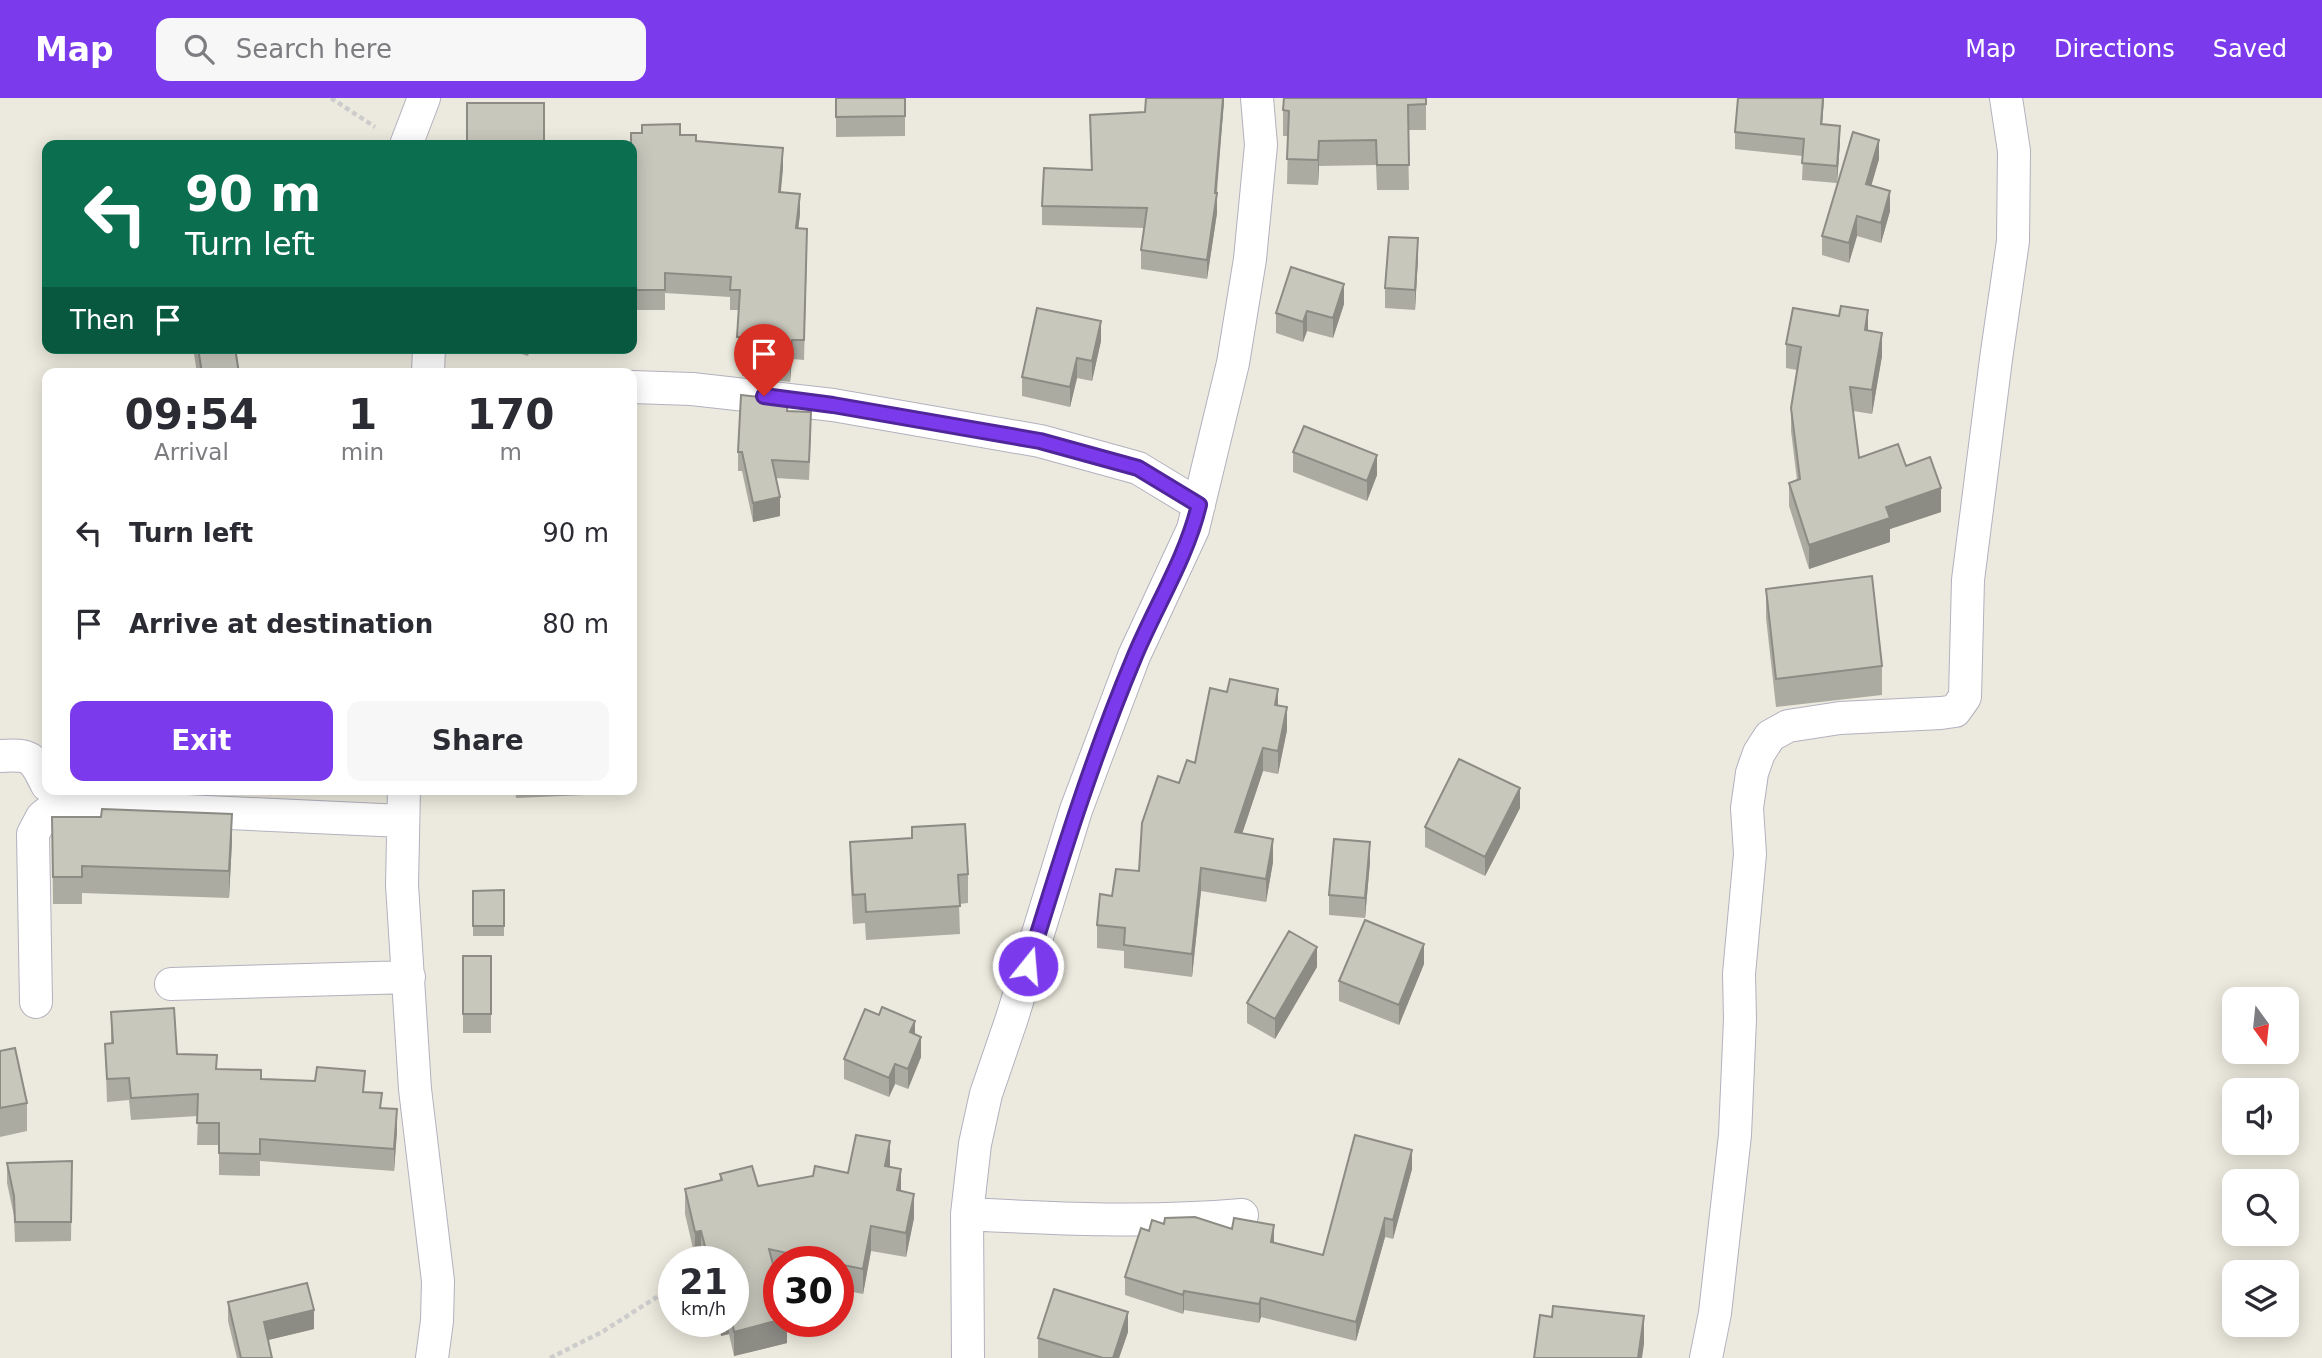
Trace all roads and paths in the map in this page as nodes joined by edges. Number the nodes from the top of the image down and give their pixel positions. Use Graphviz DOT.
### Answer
graph roads {
  1 [pos="331,98"];
  2 [pos="424,98"];
  3 [pos="1257,98"];
  4 [pos="2006,98"];
  5 [pos="393,138"];
  6 [pos="637,387"];
  7 [pos="1199,505"];
  8 [pos="0,756"];
  9 [pos="42,774"];
  10 [pos="50,795"];
  11 [pos="76,795"];
  12 [pos="404,795"];
  13 [pos="402,821"];
  14 [pos="409,977"];
  15 [pos="171,984"];
  16 [pos="36,1002"];
  17 [pos="967,1214"];
  18 [pos="1242,1215"];
  19 [pos="658,1296"];
  20 [pos="432,1358"];
  21 [pos="550,1358"];
  22 [pos="968,1358"];
  23 [pos="1706,1358"];
  1 -- 5 [label="path"];
  2 -- 5 [label="street"];
  3 -- 7 [label="street"];
  4 -- 23 [label="street"];
  6 -- 7 [label="street"];
  7 -- 17 [label="street"];
  8 -- 9 [label="street"];
  10 -- 16 [label="street"];
  11 -- 13 [label="street"];
  12 -- 13 [label="street"];
  13 -- 14 [label="street"];
  14 -- 15 [label="street"];
  14 -- 20 [label="street"];
  17 -- 18 [label="street"];
  17 -- 22 [label="street"];
  19 -- 21 [label="path"];
}
